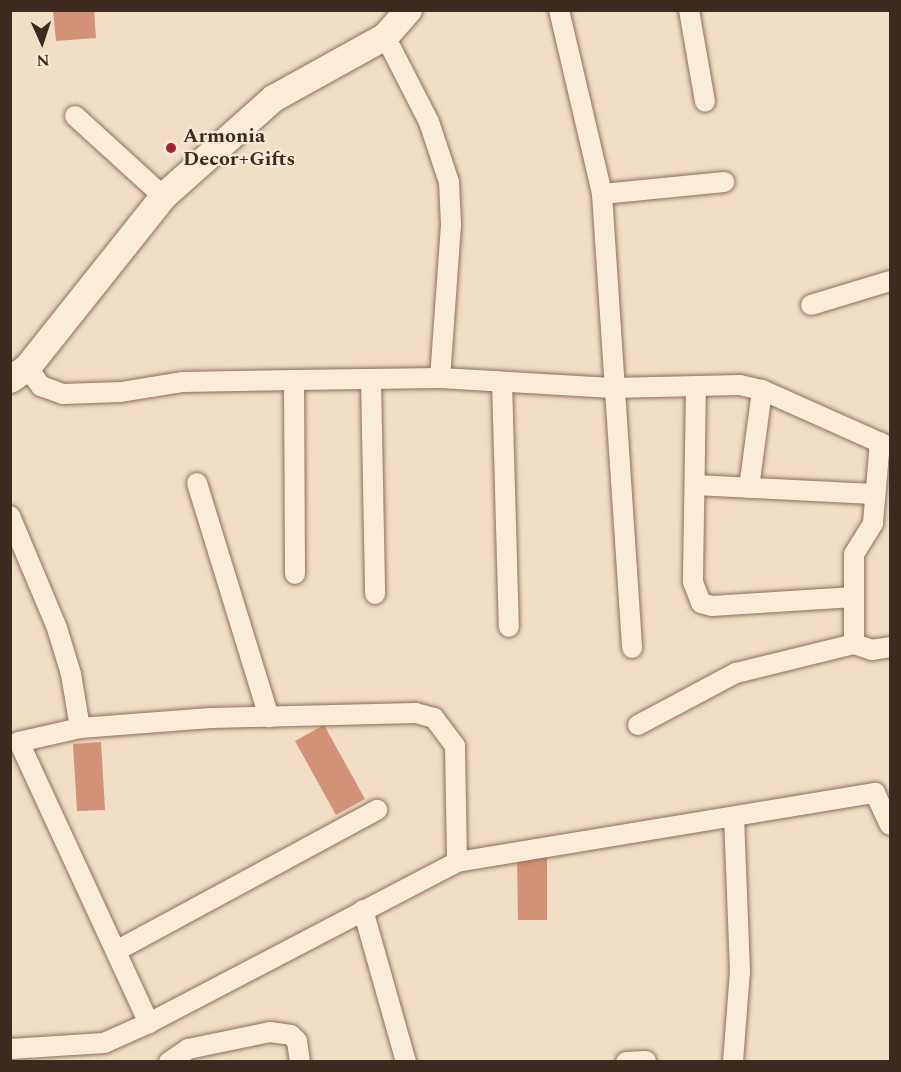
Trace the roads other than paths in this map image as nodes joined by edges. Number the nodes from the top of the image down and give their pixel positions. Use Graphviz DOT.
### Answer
graph roads {
  1 [pos="408,10"];
  2 [pos="559,10"];
  3 [pos="689,10"];
  4 [pos="385,36"];
  5 [pos="705,102"];
  6 [pos="75,116"];
  7 [pos="724,182"];
  8 [pos="602,194"];
  9 [pos="163,196"];
  10 [pos="891,281"];
  11 [pos="811,305"];
  12 [pos="19,373"];
  13 [pos="440,378"];
  14 [pos="371,379"];
  15 [pos="294,380"];
  16 [pos="502,381"];
  17 [pos="696,386"];
  18 [pos="612,388"];
  19 [pos="762,390"];
  20 [pos="885,445"];
  21 [pos="197,483"];
  22 [pos="695,484"];
  23 [pos="749,488"];
  24 [pos="873,494"];
  25 [pos="10,516"];
  26 [pos="295,574"];
  27 [pos="375,594"];
  28 [pos="854,597"];
  29 [pos="509,627"];
  30 [pos="854,644"];
  31 [pos="891,647"];
  32 [pos="632,648"];
  33 [pos="269,717"];
  34 [pos="638,725"];
  35 [pos="80,728"];
  36 [pos="15,744"];
  37 [pos="377,810"];
  38 [pos="734,817"];
  39 [pos="891,825"];
  40 [pos="457,862"];
  41 [pos="363,910"];
  42 [pos="116,951"];
  43 [pos="149,1023"];
  44 [pos="10,1049"];
  45 [pos="646,1061"];
  46 [pos="169,1062"];
  47 [pos="300,1062"];
  48 [pos="406,1062"];
  49 [pos="626,1062"];
  50 [pos="734,1062"];
  1 -- 4 [label="street"];
  2 -- 8 [label="street"];
  3 -- 5 [label="street"];
  4 -- 9 [label="street"];
  4 -- 13 [label="street"];
  6 -- 9 [label="street"];
  7 -- 8 [label="street"];
  8 -- 18 [label="street"];
  9 -- 12 [label="street"];
  10 -- 11 [label="street"];
  12 -- 15 [label="street"];
  13 -- 14 [label="street"];
  13 -- 16 [label="street"];
  14 -- 15 [label="street"];
  14 -- 27 [label="street"];
  15 -- 26 [label="street"];
  16 -- 18 [label="street"];
  16 -- 29 [label="street"];
  17 -- 18 [label="street"];
  17 -- 19 [label="street"];
  17 -- 22 [label="street"];
  18 -- 32 [label="street"];
  19 -- 20 [label="street"];
  19 -- 23 [label="street"];
  20 -- 24 [label="street"];
  21 -- 33 [label="street"];
  22 -- 23 [label="street"];
  22 -- 28 [label="street"];
  23 -- 24 [label="street"];
  24 -- 28 [label="street"];
  25 -- 35 [label="street"];
  28 -- 30 [label="street"];
  30 -- 31 [label="street"];
  30 -- 34 [label="street"];
  33 -- 35 [label="street"];
  33 -- 40 [label="street"];
  35 -- 36 [label="street"];
  36 -- 42 [label="street"];
  37 -- 42 [label="street"];
  38 -- 39 [label="street"];
  38 -- 40 [label="street"];
  38 -- 50 [label="street"];
  40 -- 41 [label="street"];
  41 -- 43 [label="street"];
  41 -- 48 [label="street"];
  42 -- 43 [label="street"];
  43 -- 44 [label="street"];
  45 -- 49 [label="street"];
  46 -- 47 [label="street"];
}
